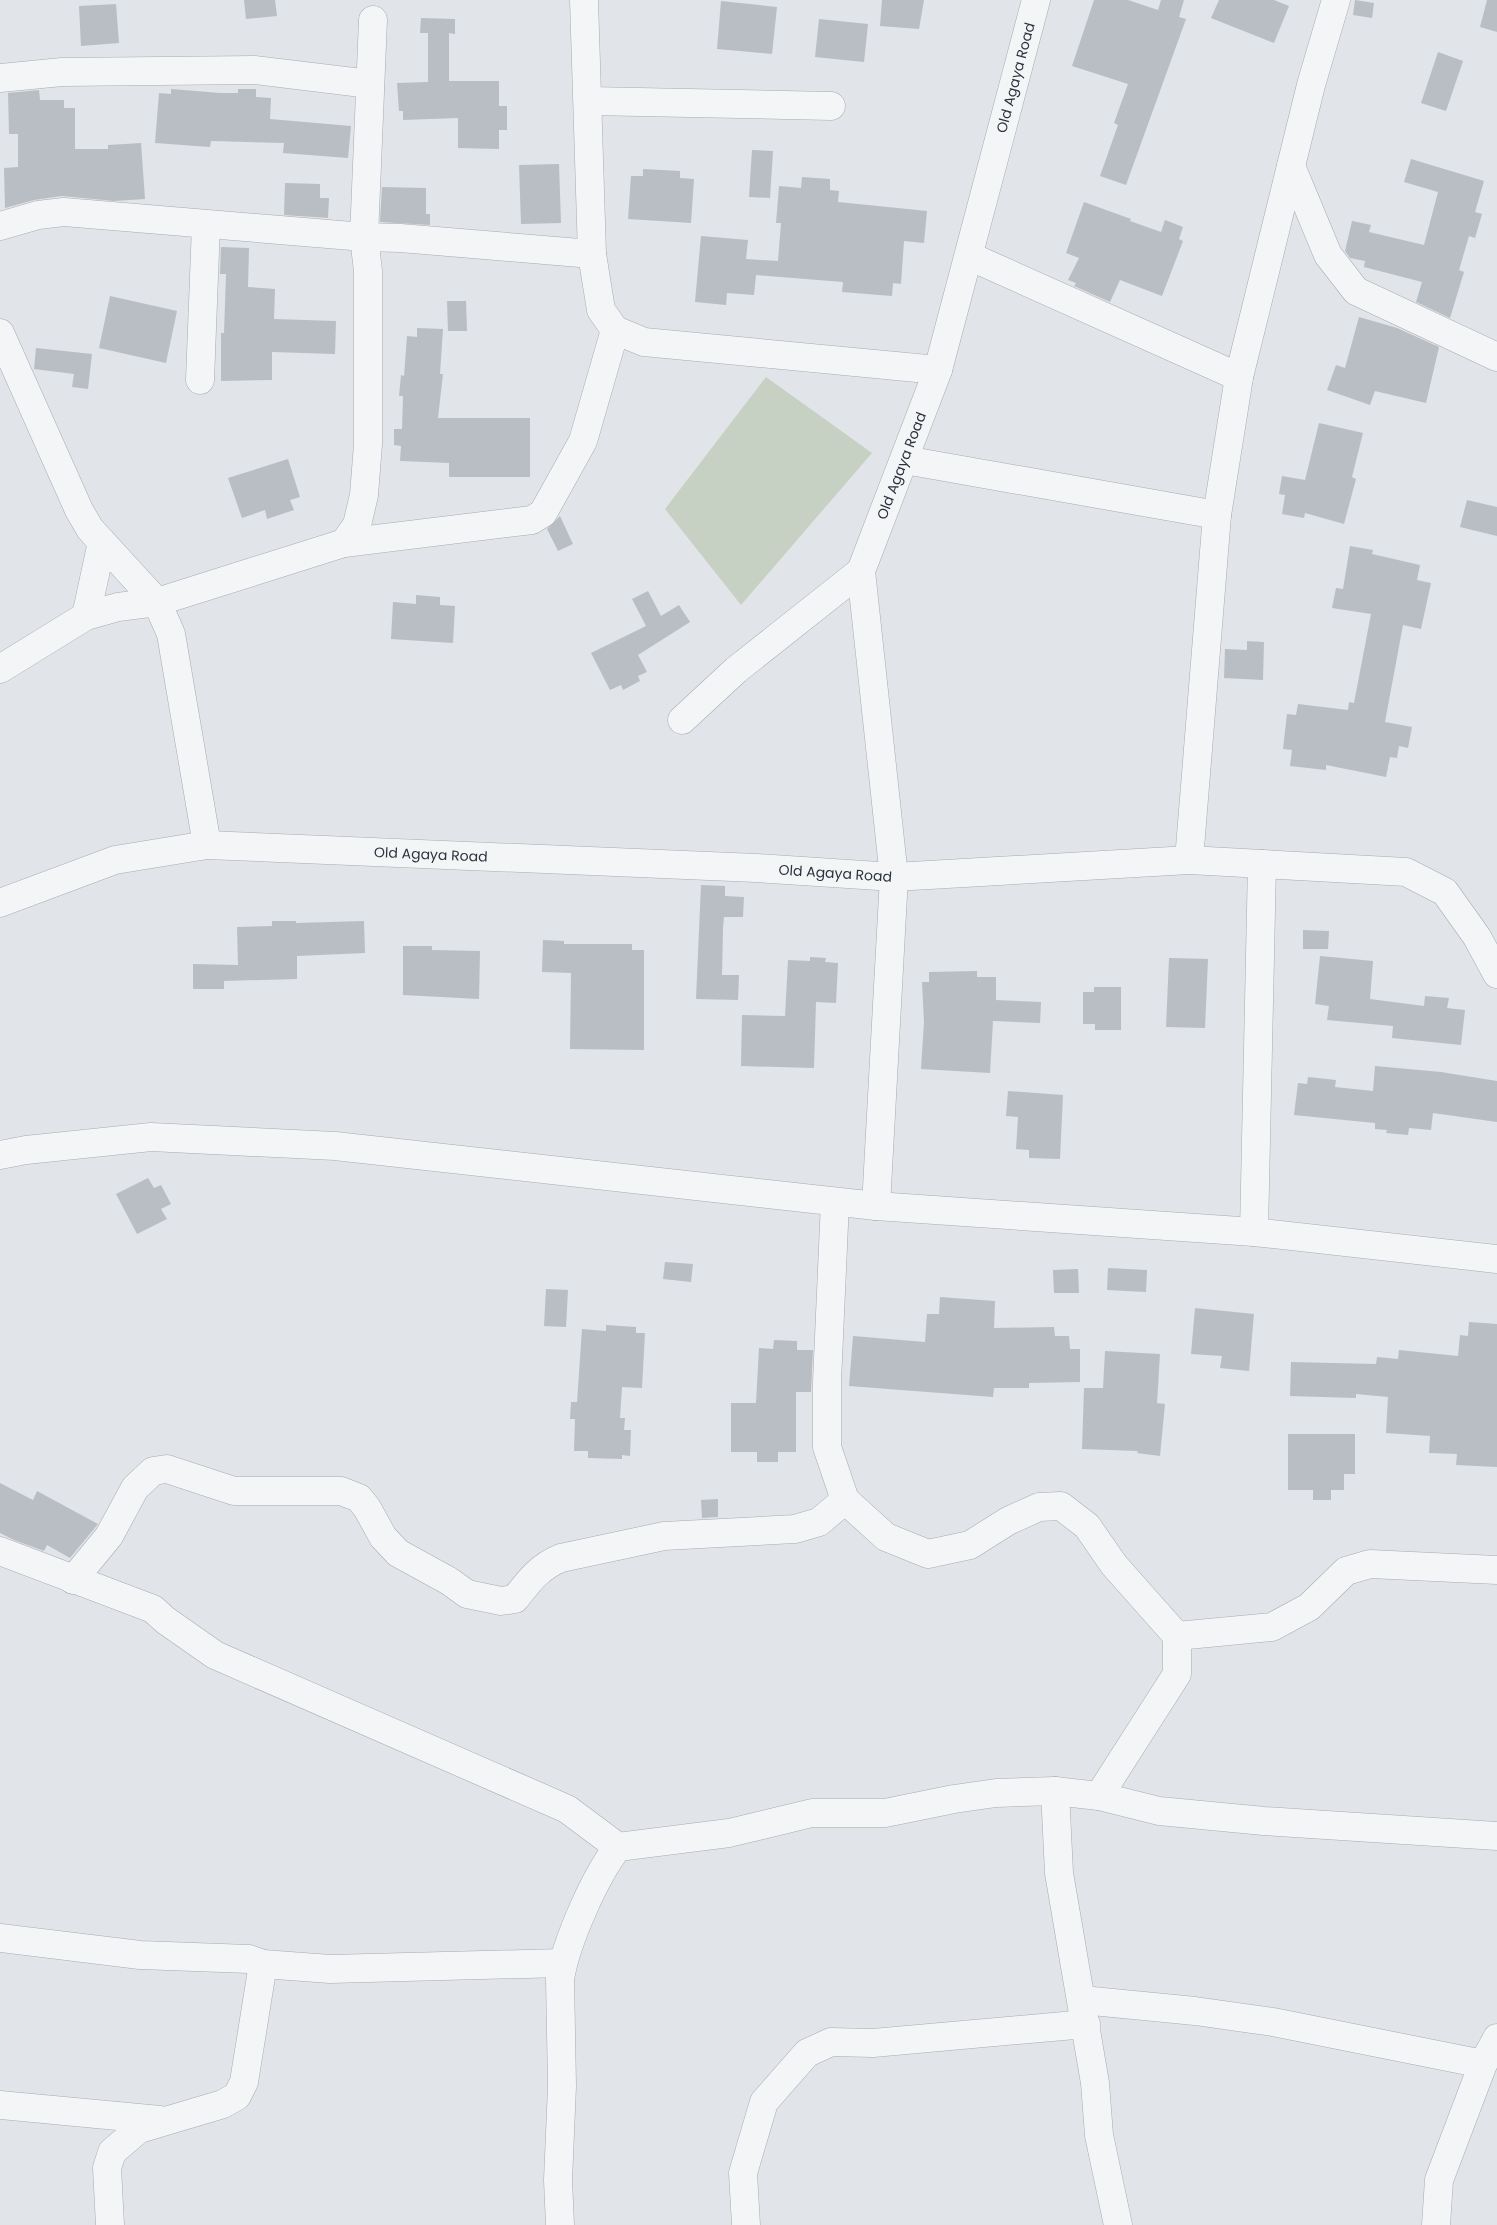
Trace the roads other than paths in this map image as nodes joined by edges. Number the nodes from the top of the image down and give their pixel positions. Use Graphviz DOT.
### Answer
graph roads {
  1 [pos="584,0"];
  2 [pos="1036,0"];
  3 [pos="1336,0"];
  4 [pos="373,20"];
  5 [pos="0,78"];
  6 [pos="370,84"];
  7 [pos="589,101"];
  8 [pos="831,106"];
  9 [pos="1291,166"];
  10 [pos="206,225"];
  11 [pos="0,226"];
  12 [pos="364,237"];
  13 [pos="592,254"];
  14 [pos="969,256"];
  15 [pos="615,330"];
  16 [pos="0,333"];
  17 [pos="1497,357"];
  18 [pos="938,370"];
  19 [pos="1239,377"];
  20 [pos="200,380"];
  21 [pos="905,460"];
  22 [pos="1217,515"];
  23 [pos="102,542"];
  24 [pos="344,543"];
  25 [pos="861,571"];
  26 [pos="157,602"];
  27 [pos="86,616"];
  28 [pos="0,669"];
  29 [pos="682,720"];
  30 [pos="207,845"];
  31 [pos="1189,860"];
  32 [pos="1262,864"];
  33 [pos="894,877"];
  34 [pos="0,903"];
  35 [pos="1497,974"];
  36 [pos="0,1155"];
  37 [pos="835,1202"];
  38 [pos="876,1206"];
  39 [pos="1254,1232"];
  40 [pos="1497,1259"];
  41 [pos="845,1500"];
  42 [pos="0,1551"];
  43 [pos="1497,1570"];
  44 [pos="73,1580"];
  45 [pos="1177,1636"];
  46 [pos="1055,1792"];
  47 [pos="1099,1796"];
  48 [pos="1497,1836"];
  49 [pos="618,1847"];
  50 [pos="0,1938"];
  51 [pos="562,1963"];
  52 [pos="263,1964"];
  53 [pos="1084,2012"];
  54 [pos="1493,2047"];
  55 [pos="0,2105"];
  56 [pos="164,2121"];
  57 [pos="110,2225"];
  58 [pos="560,2225"];
  59 [pos="746,2225"];
  60 [pos="1118,2225"];
  61 [pos="1436,2225"];
  1 -- 7 [label="street"];
  2 -- 14 [label="street, Old Agaya Road"];
  3 -- 9 [label="street"];
  4 -- 6 [label="street"];
  5 -- 6 [label="street"];
  6 -- 12 [label="street"];
  7 -- 8 [label="street"];
  7 -- 13 [label="street"];
  9 -- 17 [label="street"];
  9 -- 19 [label="street"];
  10 -- 11 [label="street"];
  10 -- 12 [label="street"];
  10 -- 20 [label="street"];
  12 -- 13 [label="street"];
  12 -- 24 [label="street"];
  13 -- 15 [label="street"];
  14 -- 18 [label="street, Old Agaya Road"];
  14 -- 19 [label="street"];
  15 -- 18 [label="street"];
  15 -- 24 [label="street"];
  16 -- 23 [label="street"];
  18 -- 21 [label="street, Old Agaya Road"];
  19 -- 22 [label="street"];
  21 -- 22 [label="street"];
  21 -- 25 [label="street, Old Agaya Road"];
  22 -- 31 [label="street"];
  23 -- 26 [label="street"];
  23 -- 27 [label="street"];
  24 -- 26 [label="street"];
  25 -- 29 [label="street"];
  25 -- 33 [label="street, Old Agaya Road"];
  26 -- 27 [label="street"];
  26 -- 30 [label="street"];
  27 -- 28 [label="street"];
  30 -- 33 [label="street, Old Agaya Road"];
  30 -- 34 [label="street, Old Agaya Road"];
  31 -- 32 [label="street"];
  31 -- 33 [label="street"];
  32 -- 35 [label="street"];
  32 -- 39 [label="street"];
  33 -- 38 [label="street"];
  36 -- 37 [label="street"];
  37 -- 38 [label="street"];
  37 -- 41 [label="street"];
  38 -- 39 [label="street"];
  39 -- 40 [label="street"];
  41 -- 44 [label="street"];
  41 -- 45 [label="street"];
  42 -- 44 [label="street"];
  43 -- 45 [label="street"];
  44 -- 49 [label="street"];
  45 -- 47 [label="street"];
  46 -- 47 [label="street"];
  46 -- 49 [label="street"];
  46 -- 53 [label="street"];
  47 -- 48 [label="street"];
  49 -- 51 [label="street"];
  50 -- 52 [label="street"];
  51 -- 52 [label="street"];
  51 -- 58 [label="street"];
  52 -- 56 [label="street"];
  53 -- 54 [label="street"];
  53 -- 59 [label="street"];
  53 -- 60 [label="street"];
  54 -- 61 [label="street"];
  55 -- 56 [label="street"];
  56 -- 57 [label="street"];
}
